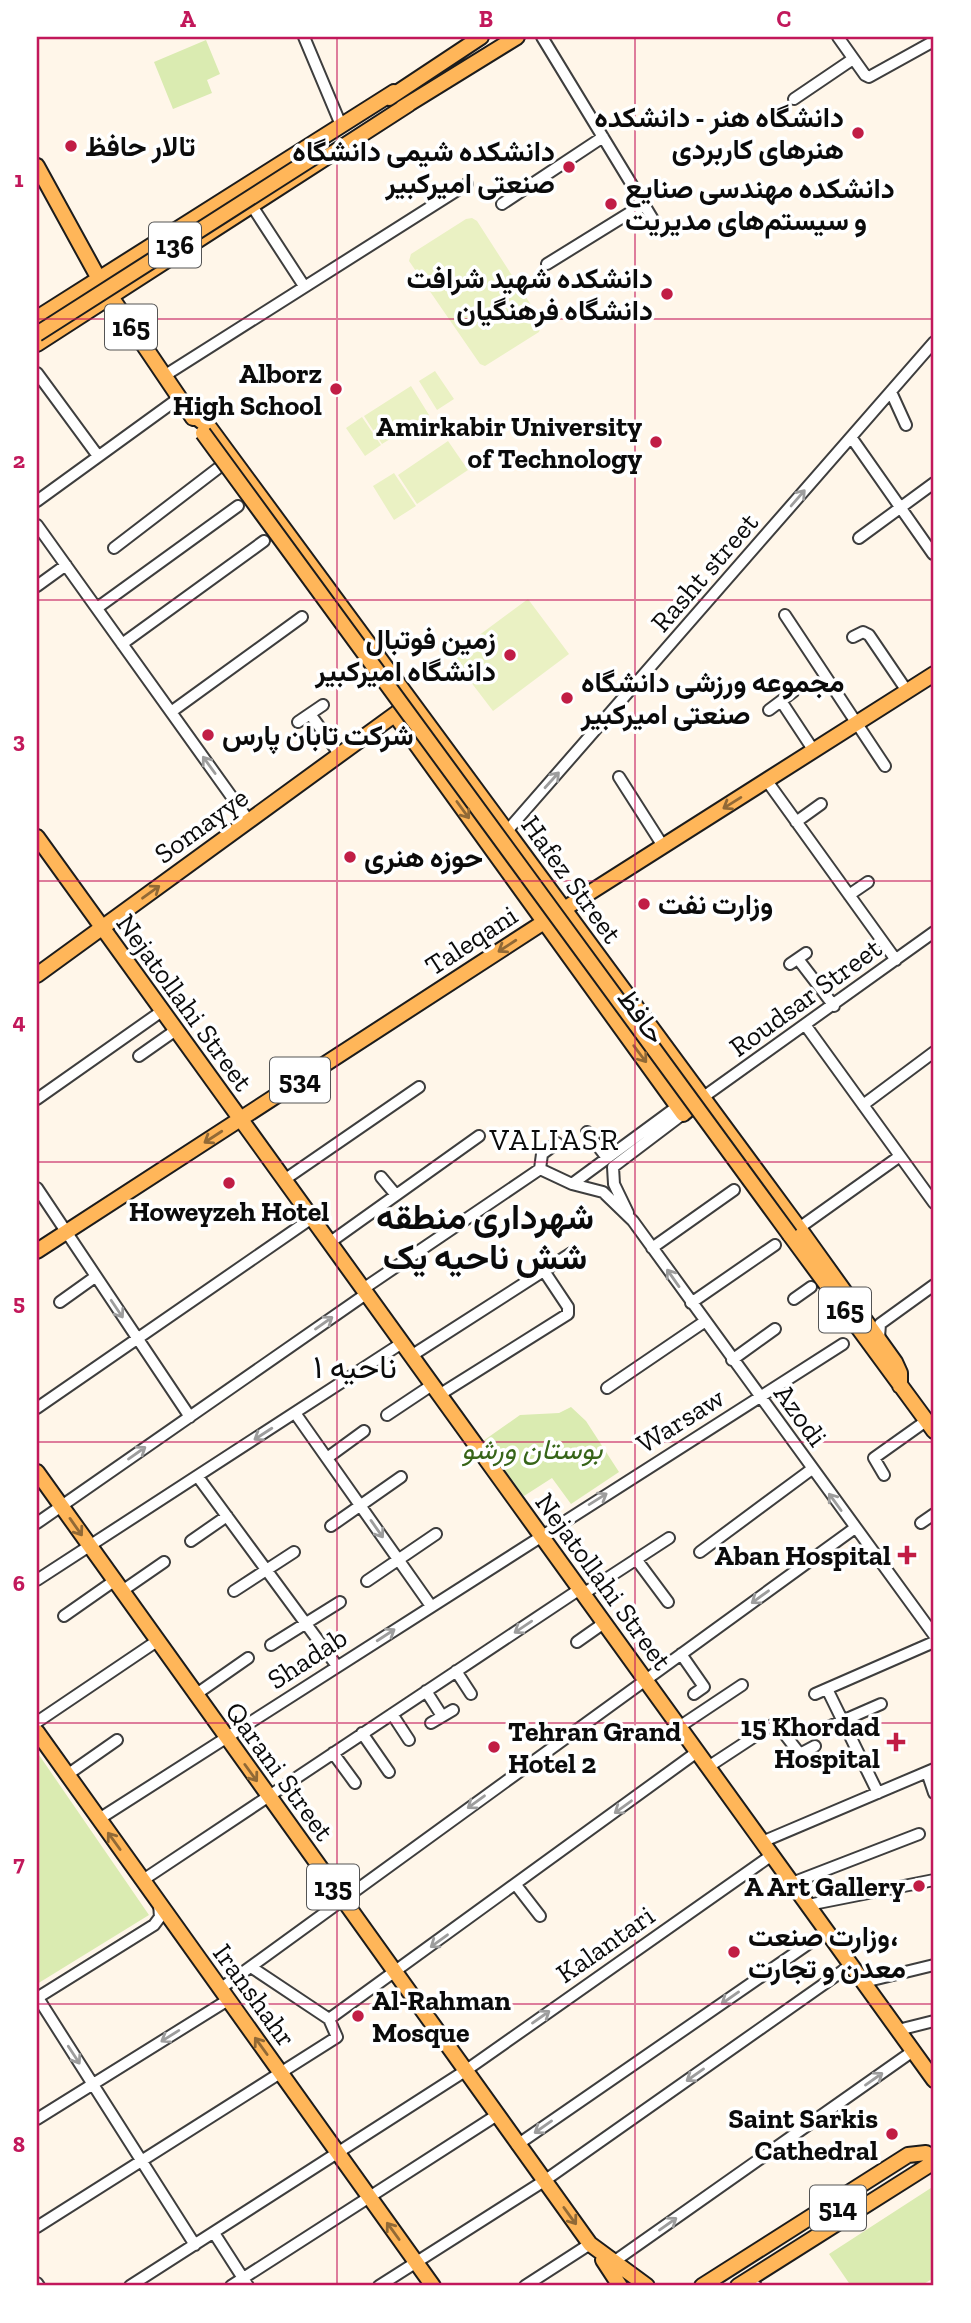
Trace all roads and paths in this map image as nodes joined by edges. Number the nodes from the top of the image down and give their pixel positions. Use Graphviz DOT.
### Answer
graph roads {
  1 [pos="304,37"];
  2 [pos="481,37"];
  3 [pos="517,37"];
  4 [pos="542,37"];
  5 [pos="838,37"];
  6 [pos="934,41"];
  7 [pos="853,59"];
  8 [pos="394,92"];
  9 [pos="794,99"];
  10 [pos="409,104"];
  11 [pos="341,125"];
  12 [pos="603,137"];
  13 [pos="311,154"];
  14 [pos="37,166"];
  15 [pos="467,184"];
  16 [pos="502,204"];
  17 [pos="644,204"];
  18 [pos="252,206"];
  19 [pos="660,231"];
  20 [pos="160,240"];
  21 [pos="175,256"];
  22 [pos="547,264"];
  23 [pos="99,279"];
  24 [pos="304,286"];
  25 [pos="110,296"];
  26 [pos="37,318"];
  27 [pos="37,325"];
  28 [pos="37,334"];
  29 [pos="934,342"];
  30 [pos="37,344"];
  31 [pos="37,373"];
  32 [pos="164,376"];
  33 [pos="891,392"];
  34 [pos="179,398"];
  35 [pos="188,411"];
  36 [pos="906,425"];
  37 [pos="851,438"];
  38 [pos="98,456"];
  39 [pos="217,469"];
  40 [pos="934,483"];
  41 [pos="37,501"];
  42 [pos="239,506"];
  43 [pos="901,508"];
  44 [pos="37,525"];
  45 [pos="859,538"];
  46 [pos="264,541"];
  47 [pos="114,548"];
  48 [pos="933,554"];
  49 [pos="66,565"];
  50 [pos="37,586"];
  51 [pos="97,608"];
  52 [pos="785,615"];
  53 [pos="302,617"];
  54 [pos="853,637"];
  55 [pos="122,643"];
  56 [pos="934,674"];
  57 [pos="907,691"];
  58 [pos="793,692"];
  59 [pos="781,701"];
  60 [pos="411,703"];
  61 [pos="323,705"];
  62 [pos="769,710"];
  63 [pos="171,712"];
  64 [pos="310,714"];
  65 [pos="395,715"];
  66 [pos="298,722"];
  67 [pos="857,723"];
  68 [pos="814,751"];
  69 [pos="340,755"];
  70 [pos="886,766"];
  71 [pos="619,777"];
  72 [pos="766,780"];
  73 [pos="821,804"];
  74 [pos="249,821"];
  75 [pos="796,822"];
  76 [pos="506,831"];
  77 [pos="37,837"];
  78 [pos="663,846"];
  79 [pos="491,849"];
  80 [pos="868,882"];
  81 [pos="849,895"];
  82 [pos="564,909"];
  83 [pos="544,922"];
  84 [pos="102,928"];
  85 [pos="934,932"];
  86 [pos="798,959"];
  87 [pos="896,960"];
  88 [pos="611,974"];
  89 [pos="37,975"];
  90 [pos="591,988"];
  91 [pos="634,1006"];
  92 [pos="834,1006"];
  93 [pos="162,1011"];
  94 [pos="614,1020"];
  95 [pos="806,1026"];
  96 [pos="176,1030"];
  97 [pos="934,1052"];
  98 [pos="139,1056"];
  99 [pos="419,1087"];
  100 [pos="702,1098"];
  101 [pos="37,1099"];
  102 [pos="863,1105"];
  103 [pos="681,1110"];
  104 [pos="240,1119"];
  105 [pos="587,1132"];
  106 [pos="479,1136"];
  107 [pos="557,1143"];
  108 [pos="900,1156"];
  109 [pos="607,1158"];
  110 [pos="540,1168"];
  111 [pos="381,1177"];
  112 [pos="284,1180"];
  113 [pos="572,1184"];
  114 [pos="37,1188"];
  115 [pos="734,1190"];
  116 [pos="396,1195"];
  117 [pos="934,1203"];
  118 [pos="312,1218"];
  119 [pos="633,1221"];
  120 [pos="794,1232"];
  121 [pos="65,1233"];
  122 [pos="329,1243"];
  123 [pos="775,1245"];
  124 [pos="652,1248"];
  125 [pos="37,1251"];
  126 [pos="573,1252"];
  127 [pos="544,1271"];
  128 [pos="95,1277"];
  129 [pos="934,1285"];
  130 [pos="811,1287"];
  131 [pos="364,1292"];
  132 [pos="794,1299"];
  133 [pos="60,1302"];
  134 [pos="691,1303"];
  135 [pos="704,1322"];
  136 [pos="775,1329"];
  137 [pos="137,1339"];
  138 [pos="880,1341"];
  139 [pos="402,1343"];
  140 [pos="843,1344"];
  141 [pos="411,1356"];
  142 [pos="732,1360"];
  143 [pos="900,1385"];
  144 [pos="607,1388"];
  145 [pos="436,1390"];
  146 [pos="759,1396"];
  147 [pos="37,1408"];
  148 [pos="295,1413"];
  149 [pos="387,1415"];
  150 [pos="190,1417"];
  151 [pos="930,1426"];
  152 [pos="364,1431"];
  153 [pos="327,1458"];
  154 [pos="812,1469"];
  155 [pos="37,1472"];
  156 [pos="884,1475"];
  157 [pos="198,1477"];
  158 [pos="401,1477"];
  159 [pos="61,1506"];
  160 [pos="360,1506"];
  161 [pos="934,1514"];
  162 [pos="227,1516"];
  163 [pos="37,1523"];
  164 [pos="921,1523"];
  165 [pos="331,1526"];
  166 [pos="855,1528"];
  167 [pos="436,1534"];
  168 [pos="541,1536"];
  169 [pos="669,1538"];
  170 [pos="191,1541"];
  171 [pos="90,1548"];
  172 [pos="294,1552"];
  173 [pos="700,1552"];
  174 [pos="398,1559"];
  175 [pos="636,1559"];
  176 [pos="164,1562"];
  177 [pos="267,1570"];
  178 [pos="37,1580"];
  179 [pos="367,1581"];
  180 [pos="118,1586"];
  181 [pos="234,1591"];
  182 [pos="581,1592"];
  183 [pos="340,1602"];
  184 [pos="668,1602"];
  185 [pos="431,1606"];
  186 [pos="64,1616"];
  187 [pos="306,1623"];
  188 [pos="604,1623"];
  189 [pos="934,1635"];
  190 [pos="157,1641"];
  191 [pos="577,1642"];
  192 [pos="934,1642"];
  193 [pos="271,1645"];
  194 [pos="681,1654"];
  195 [pos="248,1658"];
  196 [pos="337,1666"];
  197 [pos="456,1671"];
  198 [pos="645,1680"];
  199 [pos="742,1685"];
  200 [pos="827,1689"];
  201 [pos="426,1692"];
  202 [pos="471,1694"];
  203 [pos="694,1694"];
  204 [pos="815,1694"];
  205 [pos="195,1695"];
  206 [pos="881,1704"];
  207 [pos="453,1710"];
  208 [pos="392,1714"];
  209 [pos="442,1716"];
  210 [pos="843,1721"];
  211 [pos="37,1722"];
  212 [pos="431,1723"];
  213 [pos="679,1727"];
  214 [pos="827,1728"];
  215 [pos="37,1732"];
  216 [pos="362,1733"];
  217 [pos="802,1734"];
  218 [pos="226,1738"];
  219 [pos="117,1740"];
  220 [pos="409,1740"];
  221 [pos="791,1741"];
  222 [pos="815,1746"];
  223 [pos="697,1752"];
  224 [pos="334,1753"];
  225 [pos="708,1767"];
  226 [pos="931,1771"];
  227 [pos="388,1772"];
  228 [pos="67,1775"];
  229 [pos="355,1783"];
  230 [pos="878,1793"];
  231 [pos="934,1793"];
  232 [pos="268,1796"];
  233 [pos="99,1819"];
  234 [pos="919,1834"];
  235 [pos="762,1842"];
  236 [pos="772,1855"];
  237 [pos="143,1880"];
  238 [pos="934,1880"];
  239 [pos="792,1883"];
  240 [pos="516,1885"];
  241 [pos="342,1900"];
  242 [pos="159,1904"];
  243 [pos="808,1905"];
  244 [pos="540,1916"];
  245 [pos="827,1931"];
  246 [pos="852,1965"];
  247 [pos="934,1965"];
  248 [pos="251,1967"];
  249 [pos="395,1973"];
  250 [pos="863,1982"];
  251 [pos="224,1994"];
  252 [pos="37,1998"];
  253 [pos="330,2019"];
  254 [pos="934,2021"];
  255 [pos="898,2030"];
  256 [pos="913,2051"];
  257 [pos="465,2071"];
  258 [pos="281,2074"];
  259 [pos="934,2080"];
  260 [pos="93,2084"];
  261 [pos="497,2115"];
  262 [pos="37,2119"];
  263 [pos="517,2145"];
  264 [pos="338,2153"];
  265 [pos="930,2157"];
  266 [pos="142,2161"];
  267 [pos="544,2181"];
  268 [pos="369,2197"];
  269 [pos="37,2227"];
  270 [pos="214,2233"];
  271 [pos="195,2245"];
  272 [pos="594,2248"];
  273 [pos="416,2263"];
  274 [pos="612,2263"];
  275 [pos="754,2279"];
  276 [pos="246,2282"];
  277 [pos="711,2284"];
  278 [pos="131,2286"];
  279 [pos="231,2286"];
  280 [pos="379,2286"];
  281 [pos="433,2286"];
  282 [pos="525,2286"];
  283 [pos="620,2286"];
  284 [pos="647,2286"];
  285 [pos="738,2286"];
  1 -- 11 [label="street"];
  2 -- 8 [label="main road, 136"];
  3 -- 10 [label="main road, 136"];
  4 -- 12 [label="street"];
  5 -- 7 [label="street"];
  6 -- 7 [label="street"];
  7 -- 9 [label="street"];
  8 -- 11 [label="main road"];
  8 -- 13 [label="main road, 136"];
  10 -- 13 [label="main road, 136"];
  10 -- 18 [label="main road"];
  11 -- 20 [label="main road"];
  12 -- 16 [label="street"];
  12 -- 17 [label="street"];
  13 -- 27 [label="main road, 136"];
  13 -- 28 [label="main road, 136, bridge"];
  14 -- 23 [label="main road, Hafez Street"];
  15 -- 24 [label="street"];
  17 -- 19 [label="street"];
  17 -- 22 [label="street"];
  18 -- 21 [label="main road"];
  18 -- 24 [label="street"];
  20 -- 21 [label="main road"];
  20 -- 23 [label="main road"];
  21 -- 25 [label="main road"];
  23 -- 25 [label="main road, Hafez Street / 165"];
  23 -- 26 [label="main road"];
  24 -- 32 [label="street"];
  25 -- 30 [label="main road"];
  25 -- 32 [label="main road, Hafez Street / 165"];
  29 -- 33 [label="street, Rasht street"];
  31 -- 38 [label="street"];
  32 -- 34 [label="main road, Hafez Street / 165"];
  33 -- 36 [label="street"];
  33 -- 37 [label="street, Rasht street"];
  34 -- 35 [label="main road, Hafez Street / 165"];
  34 -- 38 [label="street"];
  35 -- 60 [label="main road, Hafez Street / 165"];
  35 -- 120 [label="main road, Hafez Street / 165, bridge"];
  37 -- 43 [label="street"];
  76 -- 37 [label="street, Rasht street, one-way"];
  38 -- 41 [label="street"];
  39 -- 47 [label="street"];
  40 -- 43 [label="street"];
  42 -- 51 [label="street"];
  43 -- 45 [label="street"];
  43 -- 48 [label="street"];
  44 -- 49 [label="street"];
  46 -- 55 [label="street"];
  49 -- 50 [label="street"];
  49 -- 51 [label="street"];
  51 -- 55 [label="street"];
  52 -- 67 [label="street"];
  53 -- 63 [label="street"];
  54 -- 57 [label="street"];
  55 -- 63 [label="street"];
  56 -- 57 [label="main road, Taleqani / 534"];
  57 -- 67 [label="main road, Taleqani / 534"];
  58 -- 59 [label="street"];
  59 -- 62 [label="street"];
  59 -- 68 [label="street"];
  60 -- 65 [label="main road, Somayye"];
  60 -- 76 [label="main road, Hafez Street / 165"];
  61 -- 64 [label="street"];
  74 -- 63 [label="street, one-way"];
  64 -- 66 [label="street"];
  64 -- 69 [label="street"];
  65 -- 69 [label="main road, Somayye"];
  65 -- 79 [label="main road, حافظ, one-way"];
  67 -- 68 [label="main road, Taleqani / 534"];
  67 -- 70 [label="street"];
  68 -- 72 [label="main road, Taleqani / 534"];
  69 -- 74 [label="main road, Somayye"];
  71 -- 78 [label="street"];
  72 -- 75 [label="street"];
  72 -- 78 [label="main road, Taleqani / 534, one-way"];
  73 -- 75 [label="street"];
  84 -- 74 [label="main road, Somayye, one-way"];
  75 -- 81 [label="street"];
  76 -- 79 [label="main road"];
  76 -- 82 [label="main road, Hafez Street / 165"];
  77 -- 84 [label="main road, Nejatollahi Street"];
  78 -- 82 [label="main road, Taleqani / 534"];
  79 -- 83 [label="main road, حافظ"];
  80 -- 81 [label="street"];
  81 -- 87 [label="street"];
  82 -- 83 [label="main road, Taleqani / 534"];
  82 -- 88 [label="main road, Hafez Street / 165"];
  83 -- 90 [label="main road, حافظ"];
  83 -- 104 [label="main road, Taleqani / 534, one-way"];
  84 -- 89 [label="main road, Somayye"];
  84 -- 93 [label="main road, Nejatollahi Street"];
  85 -- 87 [label="street, Roudsar Street"];
  86 -- 92 [label="street"];
  87 -- 92 [label="street, Roudsar Street"];
  88 -- 90 [label="main road"];
  88 -- 91 [label="main road, Hafez Street / 165"];
  90 -- 94 [label="main road, حافظ"];
  91 -- 94 [label="main road"];
  91 -- 100 [label="main road, Hafez Street / 165"];
  92 -- 95 [label="street, Roudsar Street"];
  93 -- 96 [label="main road, Nejatollahi Street"];
  93 -- 101 [label="street"];
  94 -- 103 [label="main road, حافظ, one-way"];
  95 -- 100 [label="street, Roudsar Street"];
  95 -- 102 [label="street"];
  96 -- 98 [label="street"];
  96 -- 104 [label="main road, Nejatollahi Street"];
  97 -- 102 [label="street"];
  99 -- 112 [label="street"];
  100 -- 103 [label="main road"];
  100 -- 120 [label="main road, Hafez Street / 165"];
  102 -- 108 [label="street"];
  103 -- 109 [label="street"];
  103 -- 119 [label="street"];
  104 -- 112 [label="main road, Nejatollahi Street"];
  104 -- 121 [label="main road, Taleqani / 534, one-way"];
  105 -- 109 [label="street"];
  106 -- 116 [label="street"];
  107 -- 110 [label="street"];
  108 -- 117 [label="street"];
  108 -- 120 [label="street"];
  109 -- 113 [label="street"];
  110 -- 113 [label="street"];
  110 -- 131 [label="street"];
  111 -- 116 [label="street"];
  112 -- 118 [label="main road, Nejatollahi Street"];
  113 -- 119 [label="street"];
  114 -- 121 [label="street"];
  115 -- 124 [label="street"];
  116 -- 122 [label="street"];
  118 -- 122 [label="main road, Nejatollahi Street"];
  118 -- 137 [label="street"];
  119 -- 124 [label="street, Azodi"];
  120 -- 138 [label="main road, Hafez Street / 165"];
  120 -- 143 [label="main road, Hafez Street / 165"];
  121 -- 125 [label="main road, Taleqani / 534"];
  121 -- 128 [label="street"];
  122 -- 131 [label="main road, Nejatollahi Street"];
  123 -- 134 [label="street"];
  134 -- 124 [label="street, Azodi, one-way"];
  126 -- 127 [label="street"];
  127 -- 141 [label="street"];
  127 -- 145 [label="street"];
  128 -- 133 [label="street"];
  128 -- 137 [label="street, one-way"];
  129 -- 138 [label="street"];
  130 -- 132 [label="street"];
  131 -- 139 [label="main road, Nejatollahi Street"];
  150 -- 131 [label="street, one-way"];
  134 -- 135 [label="street, Azodi"];
  135 -- 142 [label="street, Azodi"];
  135 -- 144 [label="street"];
  136 -- 142 [label="street"];
  137 -- 147 [label="street"];
  137 -- 150 [label="street"];
  138 -- 143 [label="main road, Hafez Street / 165"];
  139 -- 141 [label="main road, Nejatollahi Street"];
  139 -- 148 [label="street"];
  140 -- 146 [label="street, Warsaw"];
  141 -- 145 [label="main road, Nejatollahi Street"];
  142 -- 146 [label="street, Azodi"];
  143 -- 151 [label="main road, Hafez Street / 165"];
  145 -- 149 [label="street"];
  145 -- 168 [label="main road, Nejatollahi Street"];
  146 -- 154 [label="street, Azodi"];
  168 -- 146 [label="street, Warsaw, one-way"];
  148 -- 153 [label="street"];
  148 -- 157 [label="street, one-way"];
  159 -- 150 [label="street, one-way"];
  151 -- 156 [label="street"];
  152 -- 153 [label="street"];
  153 -- 160 [label="street"];
  166 -- 154 [label="street, Azodi, one-way"];
  154 -- 173 [label="street"];
  155 -- 159 [label="main road, Qarani Street / 135"];
  157 -- 162 [label="street"];
  157 -- 171 [label="street"];
  158 -- 160 [label="street"];
  159 -- 163 [label="street"];
  159 -- 171 [label="main road, Qarani Street / 135, one-way"];
  160 -- 165 [label="street"];
  160 -- 174 [label="street, one-way"];
  161 -- 164 [label="street"];
  162 -- 170 [label="street"];
  162 -- 177 [label="street"];
  166 -- 189 [label="street, Azodi"];
  166 -- 194 [label="street, one-way"];
  167 -- 174 [label="street"];
  168 -- 182 [label="main road, Nejatollahi Street"];
  168 -- 185 [label="street, Shadab"];
  169 -- 175 [label="street"];
  171 -- 178 [label="street"];
  171 -- 180 [label="main road, Qarani Street / 135"];
  172 -- 177 [label="street"];
  174 -- 179 [label="street"];
  174 -- 185 [label="street"];
  175 -- 182 [label="street"];
  175 -- 184 [label="street"];
  176 -- 180 [label="street"];
  177 -- 181 [label="street"];
  177 -- 187 [label="street"];
  180 -- 186 [label="street"];
  180 -- 190 [label="main road, Qarani Street / 135"];
  182 -- 188 [label="main road, Nejatollahi Street"];
  182 -- 197 [label="street, one-way"];
  183 -- 187 [label="street"];
  196 -- 185 [label="street, Shadab, one-way"];
  187 -- 193 [label="street"];
  187 -- 196 [label="street"];
  188 -- 191 [label="street"];
  188 -- 198 [label="main road, Nejatollahi Street"];
  190 -- 205 [label="main road, Qarani Street / 135"];
  190 -- 211 [label="street"];
  192 -- 200 [label="street"];
  194 -- 198 [label="street"];
  194 -- 203 [label="street"];
  195 -- 205 [label="street"];
  196 -- 218 [label="street, Shadab"];
  197 -- 201 [label="street"];
  197 -- 202 [label="street"];
  198 -- 213 [label="main road, Nejatollahi Street"];
  198 -- 241 [label="street, one-way"];
  199 -- 213 [label="street"];
  200 -- 204 [label="street"];
  200 -- 210 [label="street"];
  201 -- 208 [label="street"];
  201 -- 209 [label="street"];
  205 -- 218 [label="main road, Qarani Street / 135"];
  206 -- 210 [label="street"];
  207 -- 209 [label="street"];
  208 -- 216 [label="street"];
  208 -- 220 [label="street"];
  209 -- 212 [label="street"];
  210 -- 214 [label="street"];
  210 -- 230 [label="street"];
  213 -- 223 [label="main road, Nejatollahi Street"];
  215 -- 228 [label="main road, Iranshahr"];
  216 -- 224 [label="street"];
  216 -- 227 [label="street"];
  217 -- 221 [label="street"];
  218 -- 232 [label="main road, Qarani Street / 135, one-way"];
  218 -- 233 [label="street, Shadab"];
  219 -- 228 [label="street"];
  221 -- 222 [label="street"];
  221 -- 225 [label="street"];
  223 -- 225 [label="main road, Nejatollahi Street"];
  223 -- 240 [label="street, one-way"];
  224 -- 229 [label="street"];
  224 -- 232 [label="street"];
  225 -- 235 [label="main road, Nejatollahi Street"];
  226 -- 230 [label="street"];
  226 -- 231 [label="street"];
  228 -- 233 [label="main road, Iranshahr"];
  230 -- 235 [label="street"];
  232 -- 237 [label="street"];
  232 -- 241 [label="main road, Qarani Street / 135"];
  237 -- 233 [label="main road, Iranshahr, one-way"];
  234 -- 239 [label="street"];
  235 -- 236 [label="main road, Nejatollahi Street"];
  236 -- 239 [label="main road, Nejatollahi Street"];
  257 -- 236 [label="street, Kalantari, one-way"];
  237 -- 242 [label="main road, Iranshahr"];
  238 -- 243 [label="street"];
  239 -- 243 [label="main road, Nejatollahi Street"];
  240 -- 244 [label="street"];
  240 -- 249 [label="street, one-way"];
  241 -- 248 [label="street"];
  241 -- 249 [label="main road, Qarani Street / 135"];
  242 -- 251 [label="main road, Iranshahr"];
  242 -- 252 [label="street"];
  243 -- 245 [label="main road, Nejatollahi Street"];
  245 -- 246 [label="main road, Nejatollahi Street"];
  245 -- 263 [label="street, one-way"];
  246 -- 250 [label="main road, Nejatollahi Street"];
  246 -- 267 [label="street, one-way"];
  247 -- 250 [label="street"];
  248 -- 251 [label="street"];
  248 -- 253 [label="street"];
  249 -- 253 [label="street"];
  249 -- 257 [label="main road, Qarani Street / 135"];
  250 -- 255 [label="main road, Nejatollahi Street"];
  258 -- 251 [label="main road, Iranshahr, one-way"];
  251 -- 260 [label="street, one-way"];
  252 -- 260 [label="street, one-way"];
  253 -- 258 [label="street"];
  254 -- 255 [label="street"];
  255 -- 256 [label="main road, Nejatollahi Street"];
  256 -- 259 [label="main road, Nejatollahi Street"];
  274 -- 256 [label="street, one-way"];
  257 -- 261 [label="main road, Qarani Street / 135"];
  257 -- 264 [label="street, Kalantari"];
  258 -- 264 [label="main road, Iranshahr"];
  258 -- 266 [label="street"];
  260 -- 262 [label="street"];
  260 -- 266 [label="street"];
  261 -- 263 [label="main road, Qarani Street / 135"];
  261 -- 268 [label="street"];
  263 -- 267 [label="main road, Qarani Street / 135"];
  264 -- 268 [label="main road, Iranshahr"];
  264 -- 270 [label="street, Kalantari"];
  265 -- 275 [label="main road, 514"];
  265 -- 277 [label="main road"];
  266 -- 269 [label="street"];
  266 -- 271 [label="street"];
  267 -- 272 [label="main road, Qarani Street / 135, one-way"];
  267 -- 273 [label="street"];
  273 -- 268 [label="main road, Iranshahr, one-way"];
  268 -- 276 [label="street"];
  270 -- 271 [label="street, Kalantari"];
  270 -- 276 [label="street"];
  271 -- 278 [label="street, Kalantari"];
  272 -- 274 [label="main road, Qarani Street / 135"];
  272 -- 282 [label="street"];
  272 -- 283 [label="main road"];
  273 -- 280 [label="street"];
  273 -- 281 [label="main road, Iranshahr"];
  274 -- 284 [label="main road, Qarani Street / 135"];
  275 -- 277 [label="main road, 514"];
  275 -- 285 [label="main road, 514"];
  276 -- 279 [label="street"];
}
